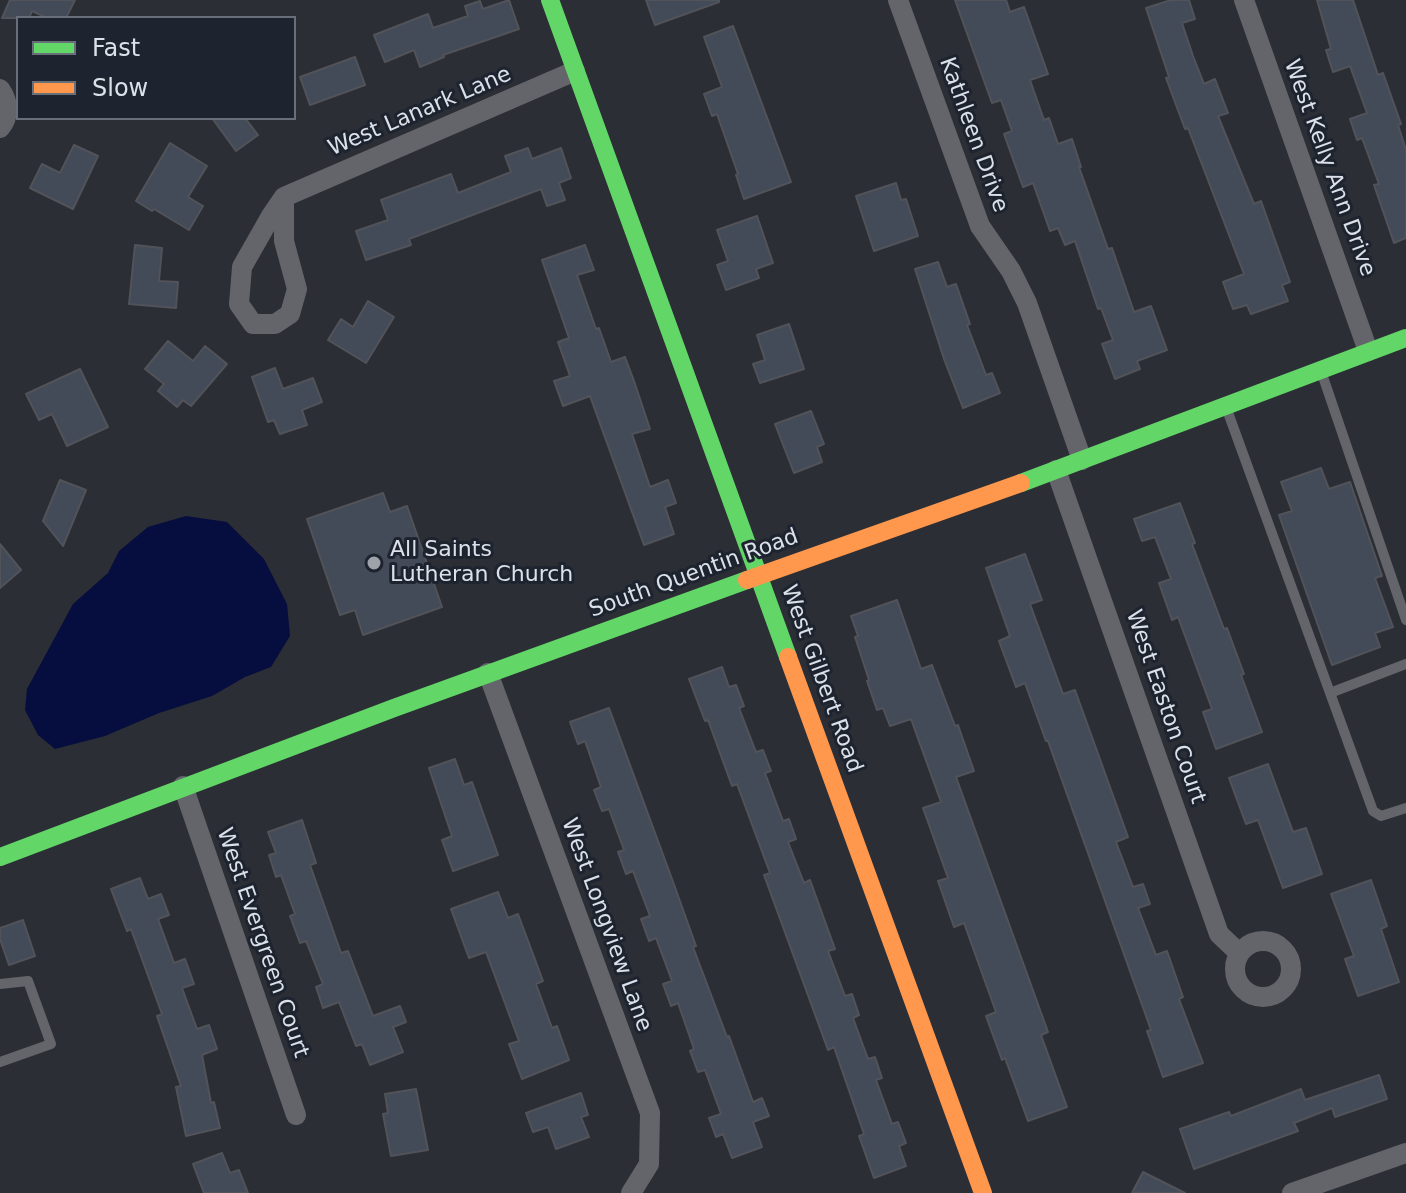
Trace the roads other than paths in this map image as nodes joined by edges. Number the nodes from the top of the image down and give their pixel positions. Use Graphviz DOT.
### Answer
graph roads {
  1 [pos="550,0"];
  2 [pos="898,0"];
  3 [pos="1244,0"];
  4 [pos="575,71"];
  5 [pos="0,89"];
  6 [pos="0,128"];
  7 [pos="284,197"];
  8 [pos="1406,338"];
  9 [pos="1368,351"];
  10 [pos="1321,370"];
  11 [pos="1226,406"];
  12 [pos="1082,460"];
  13 [pos="1056,470"];
  14 [pos="758,576"];
  15 [pos="1406,620"];
  16 [pos="1406,664"];
  17 [pos="488,673"];
  18 [pos="1330,693"];
  19 [pos="183,786"];
  20 [pos="1406,808"];
  21 [pos="0,857"];
  22 [pos="1239,953"];
  23 [pos="0,984"];
  24 [pos="0,1063"];
  25 [pos="296,1115"];
  26 [pos="1406,1153"];
  27 [pos="631,1193"];
  28 [pos="983,1193"];
  29 [pos="1292,1193"];
  1 -- 4 [label="main road, West Gilbert Road"];
  2 -- 12 [label="street, Kathleen Drive"];
  3 -- 9 [label="street, West Kelly Ann Drive"];
  4 -- 7 [label="street, West Lanark Lane"];
  4 -- 14 [label="main road, West Gilbert Road"];
  5 -- 6 [label="street"];
  7 -- 7 [label="street"];
  8 -- 9 [label="main road, South Quentin Road"];
  9 -- 10 [label="main road, South Quentin Road"];
  10 -- 11 [label="main road, South Quentin Road"];
  10 -- 15 [label="lane"];
  11 -- 12 [label="main road, South Quentin Road"];
  11 -- 18 [label="lane"];
  12 -- 13 [label="main road, South Quentin Road"];
  13 -- 14 [label="main road, South Quentin Road"];
  13 -- 22 [label="street, West Easton Court"];
  14 -- 17 [label="main road, South Quentin Road"];
  14 -- 28 [label="main road, West Gilbert Road"];
  16 -- 18 [label="lane"];
  17 -- 19 [label="main road, South Quentin Road"];
  17 -- 27 [label="street, West Longview Lane"];
  18 -- 20 [label="lane"];
  19 -- 21 [label="main road, South Quentin Road"];
  19 -- 25 [label="street, West Evergreen Court"];
  23 -- 24 [label="lane"];
  26 -- 29 [label="street"];
}
